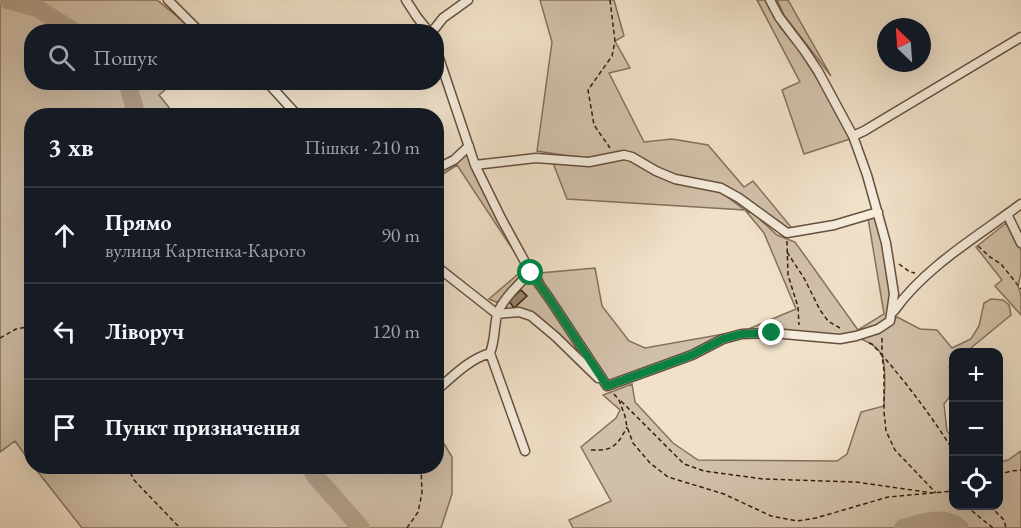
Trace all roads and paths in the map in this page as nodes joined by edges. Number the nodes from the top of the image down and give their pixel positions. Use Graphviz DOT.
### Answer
graph roads {
  1 [pos="168,0"];
  2 [pos="406,0"];
  3 [pos="468,0"];
  4 [pos="610,0"];
  5 [pos="770,0"];
  6 [pos="192,24"];
  7 [pos="424,24"];
  8 [pos="438,24"];
  9 [pos="1021,37"];
  10 [pos="444,72"];
  11 [pos="274,90"];
  12 [pos="291,108"];
  13 [pos="854,136"];
  14 [pos="470,146"];
  15 [pos="616,156"];
  16 [pos="444,165"];
  17 [pos="475,165"];
  18 [pos="1021,204"];
  19 [pos="878,212"];
  20 [pos="1007,214"];
  21 [pos="787,234"];
  22 [pos="969,242"];
  23 [pos="1021,243"];
  24 [pos="787,252"];
  25 [pos="895,258"];
  26 [pos="444,272"];
  27 [pos="531,273"];
  28 [pos="929,273"];
  29 [pos="1021,289"];
  30 [pos="497,314"];
  31 [pos="891,318"];
  32 [pos="24,328"];
  33 [pos="799,334"];
  34 [pos="856,336"];
  35 [pos="0,338"];
  36 [pos="490,353"];
  37 [pos="882,355"];
  38 [pos="444,384"];
  39 [pos="607,386"];
  40 [pos="619,400"];
  41 [pos="627,428"];
  42 [pos="949,444"];
  43 [pos="591,450"];
  44 [pos="525,451"];
  45 [pos="1021,470"];
  46 [pos="131,474"];
  47 [pos="421,474"];
  48 [pos="1003,474"];
  49 [pos="949,492"];
  50 [pos="937,493"];
  51 [pos="971,510"];
  52 [pos="994,510"];
  53 [pos="180,528"];
  54 [pos="407,528"];
  55 [pos="993,528"];
  56 [pos="1006,528"];
  1 -- 6 [label="street"];
  2 -- 7 [label="street"];
  3 -- 8 [label="street"];
  4 -- 15 [label="path"];
  5 -- 13 [label="street"];
  9 -- 13 [label="street"];
  10 -- 14 [label="street"];
  11 -- 12 [label="street"];
  13 -- 19 [label="street"];
  14 -- 16 [label="street"];
  14 -- 17 [label="street"];
  15 -- 17 [label="street"];
  15 -- 21 [label="street"];
  17 -- 27 [label="street"];
  18 -- 20 [label="street"];
  19 -- 21 [label="street"];
  19 -- 31 [label="street"];
  20 -- 22 [label="street"];
  20 -- 23 [label="street"];
  21 -- 24 [label="path"];
  22 -- 28 [label="street"];
  22 -- 29 [label="path"];
  24 -- 33 [label="path"];
  24 -- 34 [label="path"];
  25 -- 28 [label="path"];
  26 -- 30 [label="street"];
  27 -- 30 [label="street"];
  27 -- 39 [label="street"];
  28 -- 31 [label="street"];
  30 -- 36 [label="street"];
  30 -- 39 [label="street"];
  31 -- 34 [label="street"];
  31 -- 37 [label="path"];
  32 -- 35 [label="path"];
  33 -- 34 [label="street"];
  33 -- 39 [label="street"];
  34 -- 37 [label="path"];
  36 -- 38 [label="street"];
  36 -- 44 [label="street"];
  37 -- 42 [label="path"];
  37 -- 50 [label="path"];
  39 -- 40 [label="path"];
  40 -- 41 [label="path"];
  40 -- 50 [label="path"];
  41 -- 43 [label="path"];
  41 -- 50 [label="path"];
  45 -- 48 [label="path"];
  46 -- 53 [label="path"];
  47 -- 54 [label="path"];
  49 -- 50 [label="path"];
  51 -- 55 [label="path"];
  52 -- 56 [label="path"];
}
